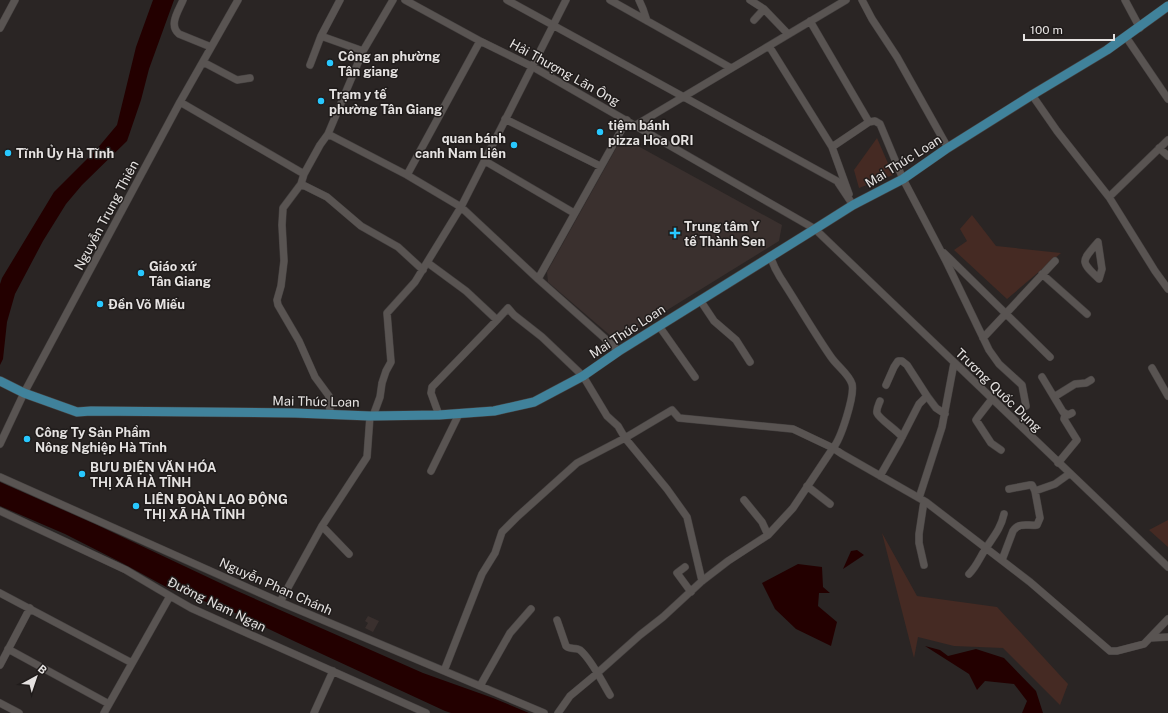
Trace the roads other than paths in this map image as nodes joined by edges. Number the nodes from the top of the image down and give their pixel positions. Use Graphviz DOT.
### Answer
graph roads {
  1 [pos="15,0"];
  2 [pos="183,0"];
  3 [pos="238,0"];
  4 [pos="340,0"];
  5 [pos="393,0"];
  6 [pos="405,0"];
  7 [pos="507,0"];
  8 [pos="566,0"];
  9 [pos="610,0"];
  10 [pos="639,0"];
  11 [pos="750,0"];
  12 [pos="846,0"];
  13 [pos="862,0"];
  14 [pos="1125,0"];
  15 [pos="764,9"];
  16 [pos="1166,10"];
  17 [pos="754,20"];
  18 [pos="647,21"];
  19 [pos="810,21"];
  20 [pos="554,26"];
  21 [pos="0,28"];
  22 [pos="1140,28"];
  23 [pos="788,34"];
  24 [pos="321,36"];
  25 [pos="1126,37"];
  26 [pos="480,40"];
  27 [pos="769,46"];
  28 [pos="211,47"];
  29 [pos="363,51"];
  30 [pos="203,62"];
  31 [pos="310,65"];
  32 [pos="534,67"];
  33 [pos="731,68"];
  34 [pos="250,78"];
  35 [pos="1032,95"];
  36 [pos="683,96"];
  37 [pos="1168,99"];
  38 [pos="180,102"];
  39 [pos="505,119"];
  40 [pos="627,120"];
  41 [pos="869,122"];
  42 [pos="636,125"];
  43 [pos="328,134"];
  44 [pos="1168,140"];
  45 [pos="832,147"];
  46 [pos="948,148"];
  47 [pos="1160,148"];
  48 [pos="1168,156"];
  49 [pos="485,161"];
  50 [pos="600,166"];
  51 [pos="304,174"];
  52 [pos="406,175"];
  53 [pos="903,179"];
  54 [pos="301,184"];
  55 [pos="1109,197"];
  56 [pos="853,205"];
  57 [pos="461,207"];
  58 [pos="574,213"];
  59 [pos="815,229"];
  60 [pos="937,246"];
  61 [pos="770,256"];
  62 [pos="1055,261"];
  63 [pos="426,267"];
  64 [pos="1042,274"];
  65 [pos="538,279"];
  66 [pos="1168,289"];
  67 [pos="700,300"];
  68 [pos="1006,313"];
  69 [pos="1087,314"];
  70 [pos="497,320"];
  71 [pos="659,326"];
  72 [pos="983,338"];
  73 [pos="619,351"];
  74 [pos="1050,357"];
  75 [pos="750,362"];
  76 [pos="954,363"];
  77 [pos="1152,368"];
  78 [pos="583,376"];
  79 [pos="696,377"];
  80 [pos="1042,377"];
  81 [pos="1091,380"];
  82 [pos="0,381"];
  83 [pos="886,385"];
  84 [pos="24,393"];
  85 [pos="927,396"];
  86 [pos="1168,396"];
  87 [pos="1054,397"];
  88 [pos="992,400"];
  89 [pos="880,401"];
  90 [pos="1026,406"];
  91 [pos="330,414"];
  92 [pos="459,414"];
  93 [pos="945,414"];
  94 [pos="439,415"];
  95 [pos="372,416"];
  96 [pos="902,437"];
  97 [pos="625,438"];
  98 [pos="0,444"];
  99 [pos="832,448"];
  100 [pos="1001,450"];
  101 [pos="1058,463"];
  102 [pos="431,471"];
  103 [pos="1069,474"];
  104 [pos="880,476"];
  105 [pos="0,477"];
  106 [pos="807,486"];
  107 [pos="1009,488"];
  108 [pos="1035,491"];
  109 [pos="922,499"];
  110 [pos="744,500"];
  111 [pos="830,504"];
  112 [pos="0,511"];
  113 [pos="1004,514"];
  114 [pos="322,526"];
  115 [pos="768,535"];
  116 [pos="986,548"];
  117 [pos="349,554"];
  118 [pos="1002,560"];
  119 [pos="924,565"];
  120 [pos="684,567"];
  121 [pos="1168,567"];
  122 [pos="969,574"];
  123 [pos="702,581"];
  124 [pos="691,592"];
  125 [pos="0,593"];
  126 [pos="170,596"];
  127 [pos="280,602"];
  128 [pos="30,608"];
  129 [pos="531,609"];
  130 [pos="1168,618"];
  131 [pos="557,620"];
  132 [pos="1168,637"];
  133 [pos="1150,638"];
  134 [pos="8,649"];
  135 [pos="132,663"];
  136 [pos="0,665"];
  137 [pos="333,671"];
  138 [pos="444,671"];
  139 [pos="597,674"];
  140 [pos="480,686"];
  141 [pos="610,695"];
  142 [pos="0,703"];
  143 [pos="110,704"];
  144 [pos="19,713"];
  145 [pos="104,713"];
  146 [pos="314,713"];
  147 [pos="426,713"];
  148 [pos="544,713"];
  149 [pos="558,713"];
  1 -- 21 [label="street"];
  2 -- 28 [label="street"];
  3 -- 28 [label="street, Nguyễn Trung Thiên"];
  4 -- 24 [label="street"];
  5 -- 29 [label="street"];
  6 -- 26 [label="street, Hải Thượng Lãn Ông"];
  7 -- 20 [label="street"];
  8 -- 20 [label="street"];
  9 -- 18 [label="street"];
  10 -- 18 [label="street"];
  11 -- 15 [label="street"];
  12 -- 19 [label="street"];
  13 -- 46 [label="street"];
  14 -- 22 [label="street"];
  15 -- 17 [label="street"];
  15 -- 23 [label="street"];
  16 -- 22 [label="main road, Mai Thúc Loan"];
  18 -- 33 [label="street"];
  19 -- 23 [label="street"];
  19 -- 41 [label="street"];
  20 -- 32 [label="street"];
  20 -- 36 [label="street"];
  22 -- 25 [label="main road, Mai Thúc Loan"];
  23 -- 27 [label="street"];
  24 -- 29 [label="street"];
  24 -- 31 [label="street"];
  25 -- 35 [label="main road, Mai Thúc Loan"];
  25 -- 37 [label="street"];
  26 -- 32 [label="street, Hải Thượng Lãn Ông"];
  26 -- 52 [label="street"];
  27 -- 33 [label="street"];
  27 -- 45 [label="street"];
  28 -- 30 [label="street, Nguyễn Trung Thiên"];
  29 -- 43 [label="street"];
  30 -- 34 [label="street"];
  30 -- 38 [label="street, Nguyễn Trung Thiên"];
  32 -- 39 [label="street"];
  32 -- 40 [label="street, Hải Thượng Lãn Ông"];
  33 -- 36 [label="street"];
  35 -- 46 [label="main road, Mai Thúc Loan"];
  35 -- 55 [label="street"];
  36 -- 42 [label="street"];
  36 -- 56 [label="street"];
  38 -- 51 [label="street"];
  38 -- 84 [label="street, Nguyễn Trung Thiên"];
  39 -- 49 [label="street"];
  39 -- 50 [label="street"];
  40 -- 42 [label="street, Hải Thượng Lãn Ông"];
  40 -- 50 [label="street"];
  41 -- 45 [label="street"];
  41 -- 53 [label="street"];
  42 -- 59 [label="street, Hải Thượng Lãn Ông"];
  43 -- 51 [label="street"];
  43 -- 52 [label="street"];
  44 -- 47 [label="street"];
  45 -- 56 [label="street"];
  46 -- 53 [label="main road, Mai Thúc Loan"];
  47 -- 48 [label="street"];
  47 -- 55 [label="street"];
  49 -- 57 [label="street"];
  49 -- 58 [label="street"];
  50 -- 58 [label="street"];
  51 -- 54 [label="street"];
  52 -- 57 [label="street"];
  53 -- 56 [label="main road, Mai Thúc Loan"];
  53 -- 60 [label="street"];
  54 -- 63 [label="street"];
  54 -- 91 [label="street"];
  55 -- 66 [label="street"];
  56 -- 59 [label="main road, Mai Thúc Loan"];
  57 -- 63 [label="street"];
  57 -- 65 [label="street"];
  58 -- 65 [label="street"];
  59 -- 61 [label="main road, Mai Thúc Loan"];
  59 -- 76 [label="street, Trương Quốc Dụng"];
  60 -- 68 [label="street"];
  60 -- 72 [label="street"];
  61 -- 67 [label="main road, Mai Thúc Loan"];
  61 -- 99 [label="street"];
  62 -- 64 [label="street"];
  63 -- 70 [label="street"];
  63 -- 95 [label="street"];
  64 -- 68 [label="street"];
  64 -- 69 [label="street"];
  65 -- 73 [label="street"];
  67 -- 71 [label="main road, Mai Thúc Loan"];
  67 -- 75 [label="street"];
  68 -- 72 [label="street"];
  68 -- 74 [label="street"];
  70 -- 78 [label="street"];
  70 -- 94 [label="street"];
  71 -- 73 [label="main road, Mai Thúc Loan"];
  71 -- 79 [label="street"];
  72 -- 90 [label="street"];
  73 -- 78 [label="main road, Mai Thúc Loan"];
  76 -- 88 [label="street, Trương Quốc Dụng"];
  76 -- 93 [label="street"];
  77 -- 86 [label="street"];
  78 -- 92 [label="main road, Mai Thúc Loan"];
  78 -- 97 [label="street"];
  80 -- 87 [label="street"];
  81 -- 87 [label="street"];
  82 -- 84 [label="main road, Mai Thúc Loan"];
  83 -- 85 [label="street"];
  84 -- 91 [label="main road, Mai Thúc Loan"];
  84 -- 98 [label="street, Nguyễn Trung Thiên"];
  85 -- 93 [label="street"];
  85 -- 96 [label="street"];
  87 -- 101 [label="street"];
  88 -- 100 [label="street"];
  88 -- 101 [label="street, Trương Quốc Dụng"];
  89 -- 96 [label="street"];
  91 -- 95 [label="main road, Mai Thúc Loan"];
  92 -- 94 [label="main road, Mai Thúc Loan"];
  92 -- 102 [label="street"];
  93 -- 109 [label="street"];
  94 -- 95 [label="main road, Mai Thúc Loan"];
  95 -- 114 [label="street"];
  96 -- 104 [label="street"];
  97 -- 99 [label="street"];
  97 -- 123 [label="street"];
  97 -- 138 [label="street"];
  99 -- 104 [label="street"];
  99 -- 106 [label="street"];
  101 -- 103 [label="street, Trương Quốc Dụng"];
  103 -- 108 [label="street"];
  103 -- 121 [label="street, Trương Quốc Dụng"];
  104 -- 109 [label="street"];
  105 -- 127 [label="street, Nguyễn Phan Chánh"];
  106 -- 111 [label="street"];
  106 -- 115 [label="street"];
  107 -- 108 [label="street"];
  108 -- 118 [label="street"];
  109 -- 116 [label="street"];
  109 -- 119 [label="street"];
  110 -- 115 [label="street"];
  112 -- 126 [label="street, Đường Nam Ngạn"];
  113 -- 116 [label="street"];
  114 -- 117 [label="street"];
  114 -- 127 [label="street"];
  115 -- 123 [label="street"];
  116 -- 118 [label="street"];
  116 -- 122 [label="street"];
  118 -- 133 [label="street"];
  120 -- 124 [label="street"];
  123 -- 124 [label="street"];
  124 -- 139 [label="street"];
  125 -- 128 [label="street"];
  126 -- 135 [label="street"];
  126 -- 137 [label="street, Đường Nam Ngạn"];
  127 -- 138 [label="street, Nguyễn Phan Chánh"];
  128 -- 134 [label="street"];
  128 -- 135 [label="street"];
  129 -- 140 [label="street"];
  130 -- 133 [label="street"];
  131 -- 139 [label="street"];
  132 -- 133 [label="street"];
  134 -- 136 [label="street"];
  134 -- 143 [label="street"];
  135 -- 143 [label="street"];
  137 -- 146 [label="street"];
  137 -- 147 [label="street, Đường Nam Ngạn"];
  138 -- 140 [label="street, Nguyễn Phan Chánh"];
  139 -- 141 [label="street"];
  139 -- 149 [label="street"];
  140 -- 148 [label="street, Nguyễn Phan Chánh"];
  142 -- 144 [label="street"];
  143 -- 145 [label="street"];
}
